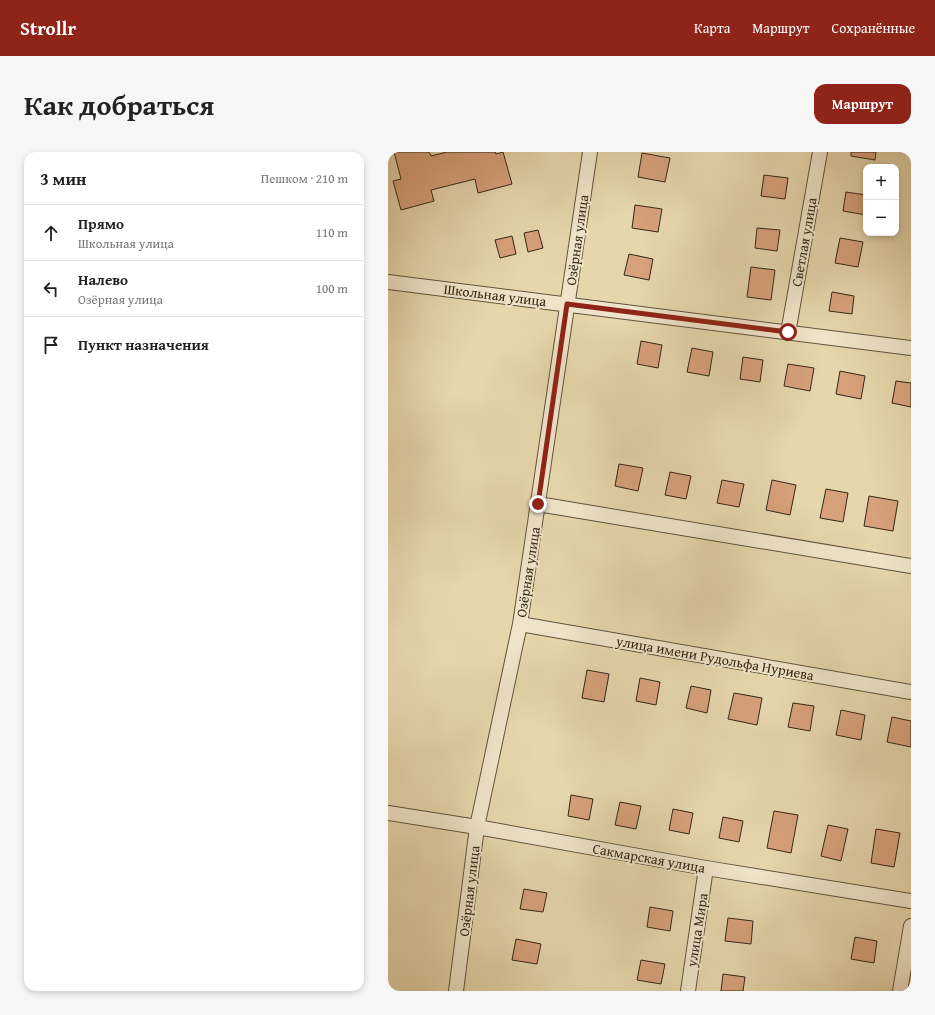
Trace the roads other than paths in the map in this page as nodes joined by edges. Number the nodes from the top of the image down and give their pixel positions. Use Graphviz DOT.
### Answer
graph roads {
  1 [pos="590,152"];
  2 [pos="820,152"];
  3 [pos="388,282"];
  4 [pos="567,304"];
  5 [pos="788,332"];
  6 [pos="911,348"];
  7 [pos="538,504"];
  8 [pos="911,566"];
  9 [pos="520,624"];
  10 [pos="911,692"];
  11 [pos="388,813"];
  12 [pos="477,827"];
  13 [pos="706,868"];
  14 [pos="911,901"];
  15 [pos="911,926"];
  16 [pos="456,991"];
  17 [pos="688,991"];
  18 [pos="900,991"];
  1 -- 4 [label="street, Озёрная улица"];
  2 -- 5 [label="street, Светлая улица"];
  3 -- 4 [label="street, Школьная улица"];
  4 -- 5 [label="street, Школьная улица"];
  4 -- 7 [label="street, Озёрная улица"];
  5 -- 6 [label="street, Школьная улица"];
  7 -- 8 [label="street"];
  7 -- 9 [label="street, Озёрная улица"];
  9 -- 10 [label="street, улица имени Рудольфа Нуриева"];
  9 -- 12 [label="street, Озёрная улица"];
  11 -- 12 [label="street, Сакмарская улица"];
  12 -- 13 [label="street, Сакмарская улица"];
  12 -- 16 [label="street, Озёрная улица"];
  13 -- 14 [label="street, Сакмарская улица"];
  13 -- 17 [label="street, улица Мира"];
  15 -- 18 [label="street"];
}
